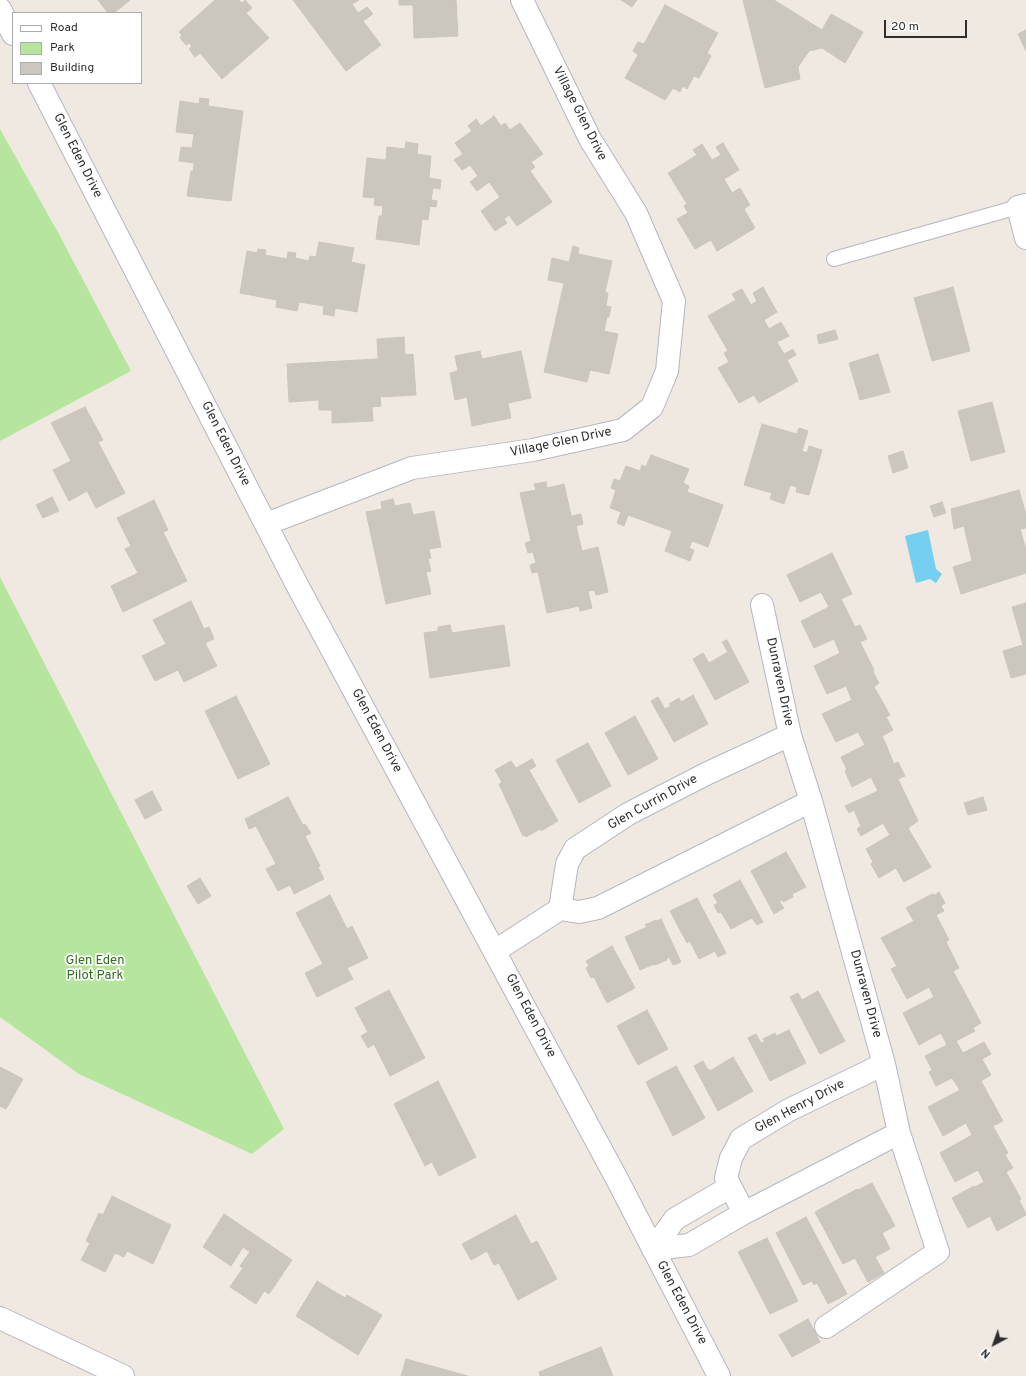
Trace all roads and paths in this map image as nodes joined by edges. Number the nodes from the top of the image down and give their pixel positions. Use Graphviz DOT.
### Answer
graph roads {
  1 [pos="522,0"];
  2 [pos="0,9"];
  3 [pos="12,32"];
  4 [pos="40,84"];
  5 [pos="1022,206"];
  6 [pos="1026,238"];
  7 [pos="834,259"];
  8 [pos="266,524"];
  9 [pos="762,605"];
  10 [pos="790,734"];
  11 [pos="811,801"];
  12 [pos="560,909"];
  13 [pos="495,951"];
  14 [pos="884,1064"];
  15 [pos="900,1133"];
  16 [pos="730,1187"];
  17 [pos="744,1213"];
  18 [pos="652,1249"];
  19 [pos="0,1318"];
  20 [pos="826,1327"];
  21 [pos="123,1376"];
  22 [pos="720,1376"];
  1 -- 8 [label="street, Village Glen Drive"];
  2 -- 3 [label="street"];
  4 -- 8 [label="street, Glen Eden Drive"];
  5 -- 6 [label="street"];
  5 -- 7 [label="lane"];
  8 -- 13 [label="street, Glen Eden Drive"];
  9 -- 10 [label="street, Dunraven Drive"];
  10 -- 11 [label="street, Dunraven Drive"];
  10 -- 12 [label="street, Glen Currin Drive"];
  11 -- 12 [label="street"];
  11 -- 14 [label="street, Dunraven Drive"];
  12 -- 13 [label="street"];
  13 -- 18 [label="street, Glen Eden Drive"];
  14 -- 15 [label="street, Dunraven Drive"];
  14 -- 16 [label="street, Glen Henry Drive"];
  15 -- 17 [label="street"];
  15 -- 20 [label="street, Dunraven Drive"];
  16 -- 17 [label="street, Glen Henry Drive"];
  16 -- 18 [label="street"];
  17 -- 18 [label="street"];
  18 -- 22 [label="street, Glen Eden Drive"];
  19 -- 21 [label="street"];
}
